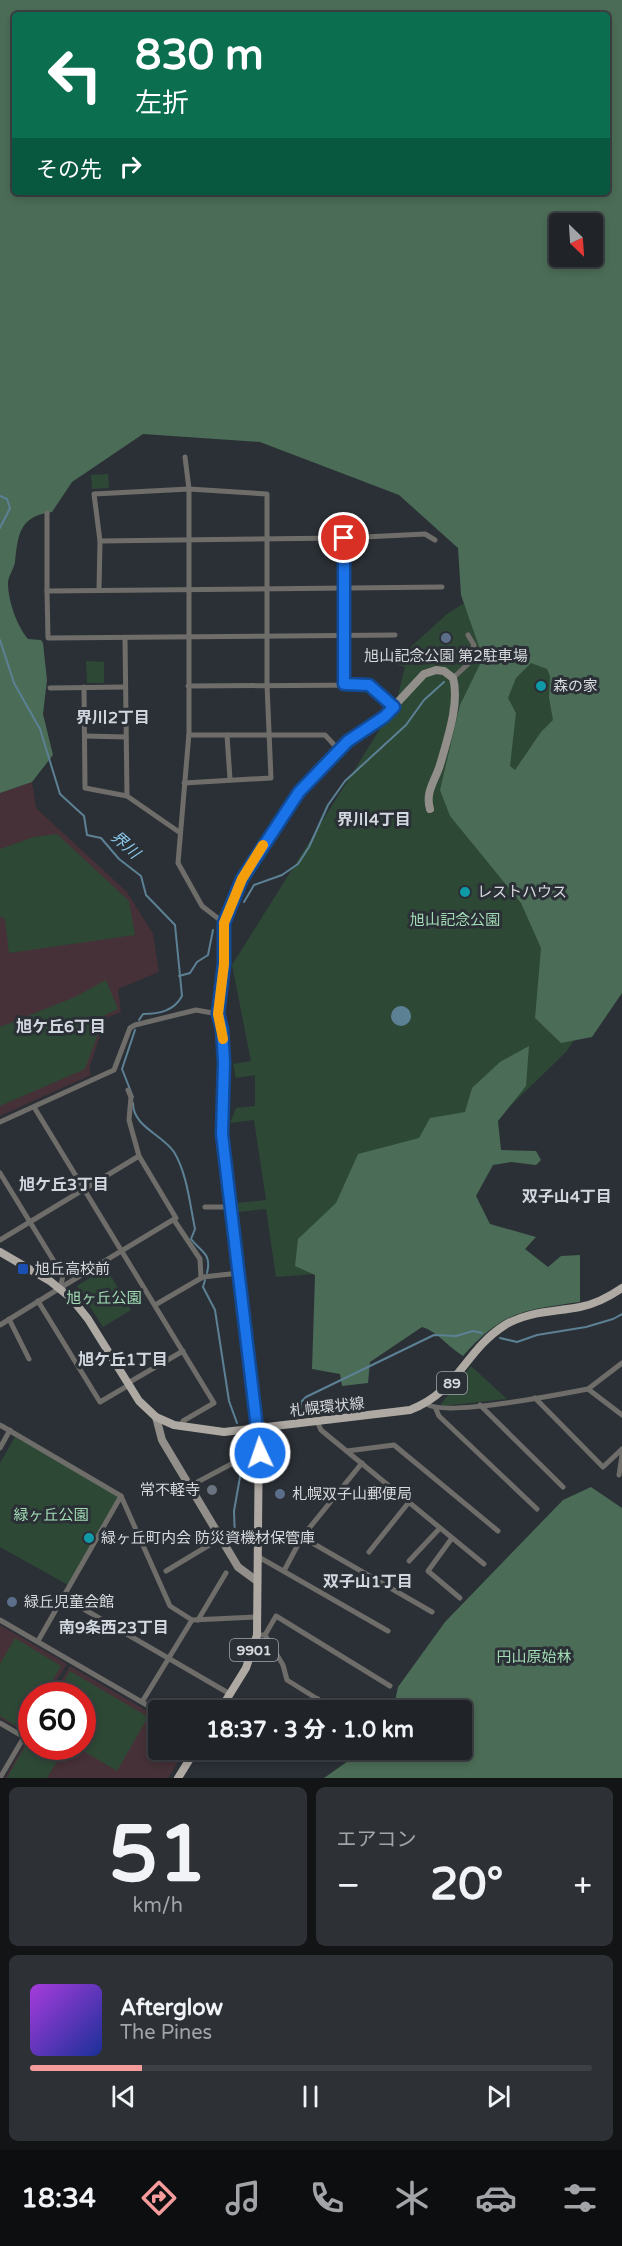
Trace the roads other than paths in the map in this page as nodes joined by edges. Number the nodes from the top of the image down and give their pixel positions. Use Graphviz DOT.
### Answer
graph roads {
  1 [pos="185,457"];
  2 [pos="189,489"];
  3 [pos="47,513"];
  4 [pos="344,538"];
  5 [pos="267,539"];
  6 [pos="189,540"];
  7 [pos="435,540"];
  8 [pos="100,541"];
  9 [pos="344,587"];
  10 [pos="442,587"];
  11 [pos="267,588"];
  12 [pos="187,589"];
  13 [pos="99,590"];
  14 [pos="47,591"];
  15 [pos="395,635"];
  16 [pos="468,635"];
  17 [pos="344,636"];
  18 [pos="188,637"];
  19 [pos="267,637"];
  20 [pos="125,638"];
  21 [pos="453,678"];
  22 [pos="344,684"];
  23 [pos="267,685"];
  24 [pos="188,686"];
  25 [pos="84,687"];
  26 [pos="125,687"];
  27 [pos="50,688"];
  28 [pos="394,707"];
  29 [pos="268,734"];
  30 [pos="189,735"];
  31 [pos="227,735"];
  32 [pos="85,736"];
  33 [pos="126,736"];
  34 [pos="339,750"];
  35 [pos="230,780"];
  36 [pos="184,783"];
  37 [pos="127,795"];
  38 [pos="430,809"];
  39 [pos="179,832"];
  40 [pos="224,923"];
  41 [pos="218,1014"];
  42 [pos="128,1090"];
  43 [pos="34,1107"];
  44 [pos="0,1122"];
  45 [pos="139,1156"];
  46 [pos="0,1173"];
  47 [pos="84,1189"];
  48 [pos="205,1207"];
  49 [pos="231,1207"];
  50 [pos="174,1220"];
  51 [pos="29,1222"];
  52 [pos="0,1240"];
  53 [pos="122,1251"];
  54 [pos="0,1252"];
  55 [pos="239,1273"];
  56 [pos="201,1278"];
  57 [pos="60,1288"];
  58 [pos="622,1288"];
  59 [pos="38,1301"];
  60 [pos="155,1305"];
  61 [pos="9,1319"];
  62 [pos="0,1325"];
  63 [pos="183,1351"];
  64 [pos="29,1359"];
  65 [pos="622,1363"];
  66 [pos="128,1384"];
  67 [pos="588,1389"];
  68 [pos="535,1398"];
  69 [pos="427,1404"];
  70 [pos="480,1405"];
  71 [pos="436,1409"];
  72 [pos="622,1416"];
  73 [pos="156,1417"];
  74 [pos="317,1421"];
  75 [pos="0,1425"];
  76 [pos="180,1427"];
  77 [pos="259,1427"];
  78 [pos="10,1430"];
  79 [pos="0,1448"];
  80 [pos="622,1449"];
  81 [pos="347,1451"];
  82 [pos="260,1453"];
  83 [pos="622,1455"];
  84 [pos="362,1463"];
  85 [pos="619,1475"];
  86 [pos="190,1486"];
  87 [pos="562,1486"];
  88 [pos="121,1496"];
  89 [pos="409,1502"];
  90 [pos="537,1509"];
  91 [pos="440,1528"];
  92 [pos="498,1531"];
  93 [pos="302,1537"];
  94 [pos="221,1538"];
  95 [pos="452,1538"];
  96 [pos="369,1552"];
  97 [pos="257,1556"];
  98 [pos="409,1561"];
  99 [pos="484,1564"];
  100 [pos="285,1569"];
  101 [pos="166,1571"];
  102 [pos="226,1573"];
  103 [pos="256,1581"];
  104 [pos="63,1597"];
  105 [pos="460,1598"];
  106 [pos="432,1612"];
  107 [pos="256,1617"];
  108 [pos="0,1620"];
  109 [pos="195,1620"];
  110 [pos="388,1631"];
  111 [pos="261,1635"];
  112 [pos="38,1641"];
  113 [pos="169,1658"];
  114 [pos="390,1686"];
  115 [pos="230,1694"];
  116 [pos="318,1699"];
  117 [pos="226,1700"];
  118 [pos="142,1702"];
  119 [pos="148,1706"];
  120 [pos="0,1723"];
  121 [pos="190,1760"];
  122 [pos="180,1777"];
  123 [pos="0,1778"];
  1 -- 2 [label="street"];
  2 -- 5 [label="street"];
  2 -- 6 [label="street"];
  2 -- 8 [label="street"];
  3 -- 14 [label="street"];
  4 -- 5 [label="street"];
  4 -- 7 [label="street"];
  4 -- 9 [label="street"];
  5 -- 6 [label="street"];
  5 -- 11 [label="street"];
  6 -- 8 [label="street"];
  6 -- 12 [label="street"];
  8 -- 13 [label="street"];
  9 -- 10 [label="street"];
  9 -- 11 [label="street"];
  9 -- 17 [label="street"];
  11 -- 12 [label="street"];
  11 -- 19 [label="street"];
  12 -- 13 [label="street"];
  12 -- 18 [label="street"];
  13 -- 14 [label="street"];
  14 -- 20 [label="street"];
  15 -- 17 [label="street"];
  16 -- 21 [label="street"];
  17 -- 19 [label="street"];
  17 -- 22 [label="street"];
  18 -- 19 [label="street"];
  18 -- 20 [label="street"];
  18 -- 24 [label="street"];
  19 -- 23 [label="street"];
  20 -- 26 [label="street"];
  21 -- 28 [label="street"];
  21 -- 38 [label="street"];
  22 -- 23 [label="street"];
  22 -- 28 [label="street"];
  23 -- 24 [label="street"];
  23 -- 29 [label="street"];
  24 -- 30 [label="street"];
  25 -- 26 [label="street"];
  25 -- 27 [label="street"];
  25 -- 32 [label="street"];
  26 -- 33 [label="street"];
  28 -- 34 [label="street"];
  29 -- 31 [label="street"];
  29 -- 34 [label="street"];
  29 -- 35 [label="street"];
  30 -- 31 [label="street"];
  30 -- 36 [label="street"];
  31 -- 35 [label="street"];
  32 -- 33 [label="street"];
  32 -- 37 [label="street"];
  33 -- 37 [label="street"];
  34 -- 40 [label="street"];
  35 -- 36 [label="street"];
  36 -- 39 [label="street"];
  37 -- 39 [label="street"];
  39 -- 40 [label="street"];
  40 -- 41 [label="street"];
  41 -- 43 [label="street"];
  41 -- 49 [label="street"];
  42 -- 45 [label="street"];
  43 -- 44 [label="street"];
  43 -- 47 [label="street"];
  45 -- 47 [label="street"];
  45 -- 50 [label="street"];
  46 -- 51 [label="street"];
  47 -- 51 [label="street"];
  47 -- 53 [label="street"];
  48 -- 49 [label="street"];
  49 -- 55 [label="street"];
  50 -- 53 [label="street"];
  50 -- 56 [label="street"];
  51 -- 52 [label="street"];
  51 -- 57 [label="street"];
  53 -- 57 [label="street"];
  53 -- 60 [label="street"];
  54 -- 57 [label="main road, 札幌環状線 / 89"];
  55 -- 56 [label="street"];
  55 -- 77 [label="street"];
  56 -- 60 [label="street"];
  57 -- 59 [label="street"];
  57 -- 66 [label="main road, 札幌環状線 / 89"];
  58 -- 69 [label="main road, 札幌環状線 / 89"];
  59 -- 61 [label="street"];
  59 -- 66 [label="street"];
  60 -- 63 [label="street"];
  61 -- 62 [label="street"];
  61 -- 64 [label="street"];
  63 -- 66 [label="street"];
  63 -- 76 [label="street"];
  65 -- 67 [label="street"];
  66 -- 73 [label="main road, 札幌環状線 / 89"];
  67 -- 68 [label="street"];
  67 -- 72 [label="street"];
  68 -- 70 [label="street"];
  68 -- 80 [label="street"];
  69 -- 71 [label="street"];
  69 -- 74 [label="main road, 札幌環状線 / 89"];
  70 -- 71 [label="street"];
  70 -- 87 [label="street"];
  71 -- 90 [label="street"];
  73 -- 76 [label="main road, 札幌環状線 / 89"];
  73 -- 86 [label="street"];
  74 -- 77 [label="main road, 札幌環状線 / 89"];
  74 -- 81 [label="street"];
  75 -- 78 [label="street"];
  76 -- 77 [label="main road, 札幌環状線 / 89"];
  77 -- 82 [label="main road, 9901"];
  78 -- 79 [label="street"];
  78 -- 88 [label="street"];
  81 -- 84 [label="street"];
  81 -- 92 [label="street"];
  82 -- 86 [label="street"];
  82 -- 97 [label="main road, 9901"];
  83 -- 85 [label="street"];
  84 -- 89 [label="street"];
  84 -- 93 [label="street"];
  86 -- 94 [label="street"];
  88 -- 104 [label="street"];
  88 -- 109 [label="street"];
  89 -- 91 [label="street"];
  89 -- 96 [label="street"];
  91 -- 95 [label="street"];
  91 -- 98 [label="street"];
  93 -- 100 [label="street"];
  93 -- 106 [label="street"];
  94 -- 101 [label="street"];
  94 -- 103 [label="street"];
  95 -- 99 [label="street"];
  95 -- 105 [label="street"];
  97 -- 100 [label="street"];
  97 -- 103 [label="main road, 9901"];
  100 -- 110 [label="street"];
  102 -- 109 [label="street"];
  103 -- 107 [label="main road, 9901"];
  104 -- 112 [label="street"];
  104 -- 113 [label="street"];
  107 -- 109 [label="street"];
  107 -- 111 [label="main road, 9901"];
  108 -- 112 [label="street"];
  109 -- 113 [label="street"];
  111 -- 114 [label="street"];
  111 -- 115 [label="main road, 9901"];
  111 -- 116 [label="street"];
  112 -- 118 [label="street"];
  113 -- 115 [label="street"];
  113 -- 118 [label="street"];
  115 -- 117 [label="main road, 9901"];
  118 -- 119 [label="street"];
  120 -- 123 [label="street"];
  121 -- 122 [label="main road"];
}
